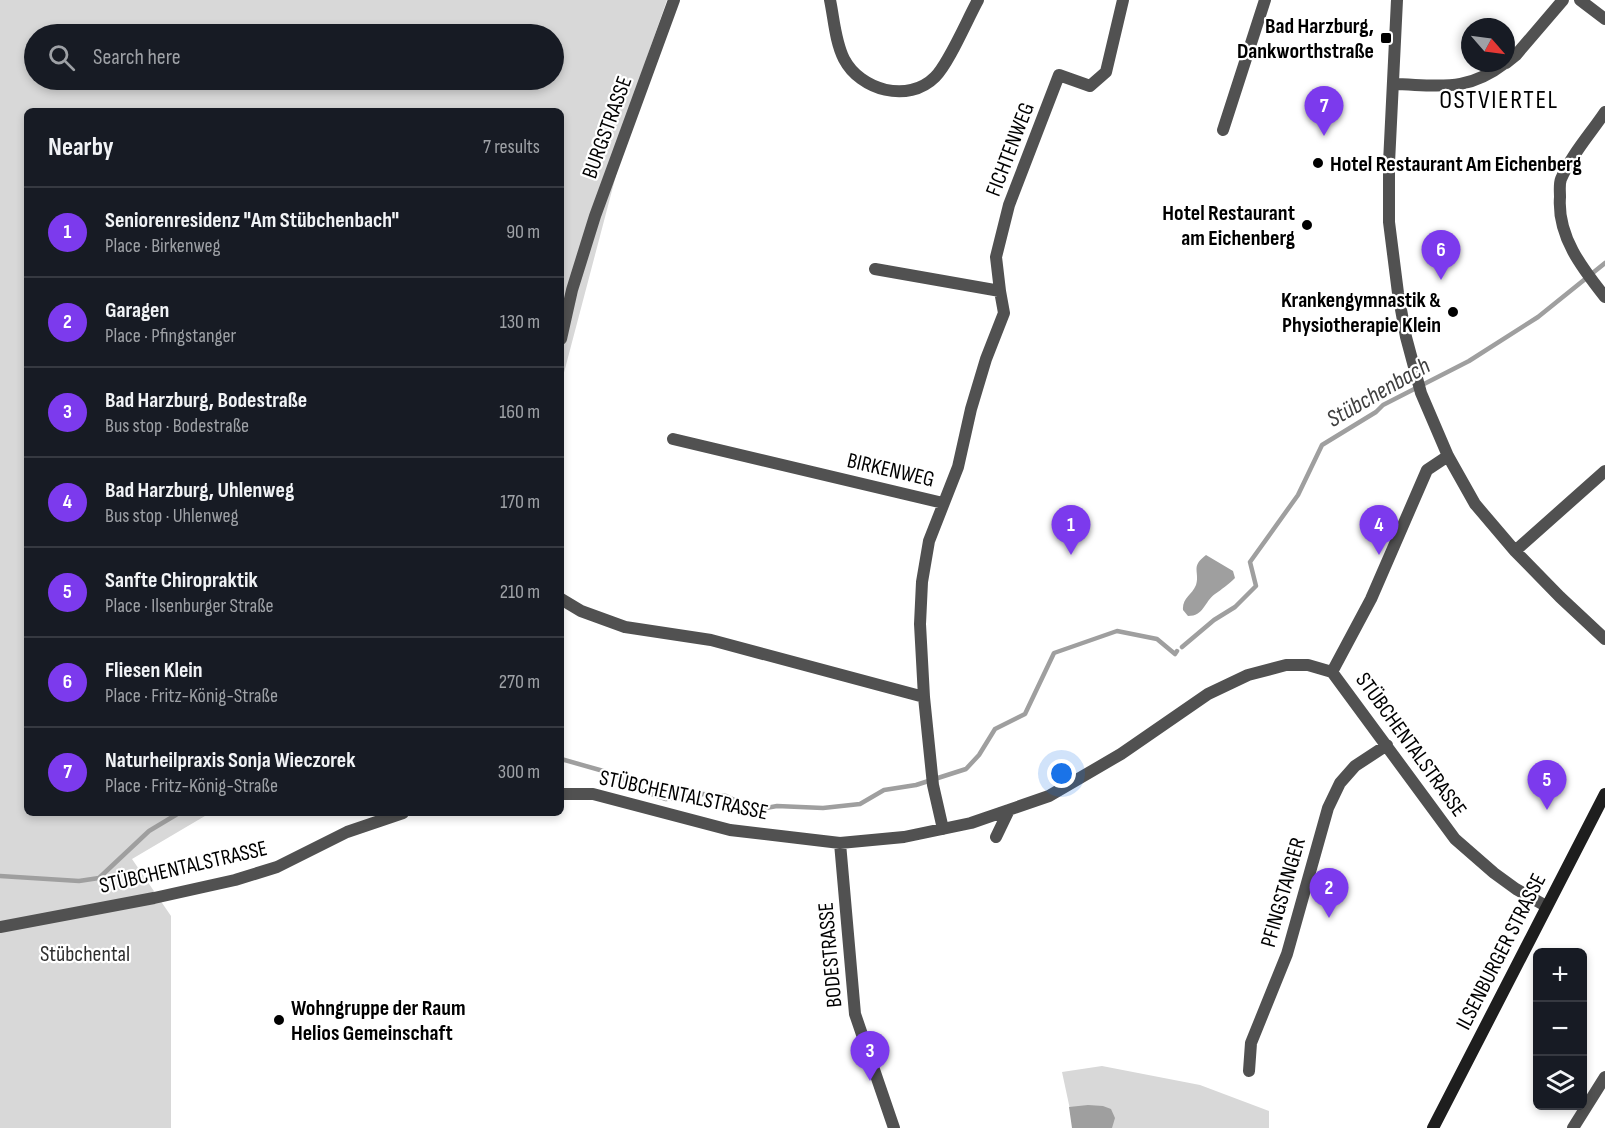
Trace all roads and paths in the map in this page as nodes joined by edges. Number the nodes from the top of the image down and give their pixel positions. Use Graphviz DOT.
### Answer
graph roads {
  1 [pos="674,0"];
  2 [pos="830,0"];
  3 [pos="978,0"];
  4 [pos="1123,0"];
  5 [pos="1265,0"];
  6 [pos="1397,0"];
  7 [pos="1563,0"];
  8 [pos="1580,0"];
  9 [pos="1605,19"];
  10 [pos="1515,56"];
  11 [pos="1491,72"];
  12 [pos="1393,84"];
  13 [pos="1605,112"];
  14 [pos="1223,129"];
  15 [pos="875,269"];
  16 [pos="1000,291"];
  17 [pos="1605,297"];
  18 [pos="564,326"];
  19 [pos="674,439"];
  20 [pos="1448,456"];
  21 [pos="1605,471"];
  22 [pos="943,503"];
  23 [pos="1515,551"];
  24 [pos="564,601"];
  25 [pos="1605,639"];
  26 [pos="1332,672"];
  27 [pos="924,697"];
  28 [pos="1387,745"];
  29 [pos="564,794"];
  30 [pos="1605,794"];
  31 [pos="1010,810"];
  32 [pos="394,816"];
  33 [pos="943,829"];
  34 [pos="996,837"];
  35 [pos="840,843"];
  36 [pos="1546,906"];
  37 [pos="0,927"];
  38 [pos="1249,1071"];
  39 [pos="1605,1077"];
  40 [pos="894,1128"];
  41 [pos="1433,1128"];
  42 [pos="1573,1128"];
  1 -- 18 [label="street, BURGSTRASSE"];
  2 -- 3 [label="street"];
  4 -- 16 [label="street, FICHTENWEG"];
  5 -- 14 [label="street"];
  6 -- 12 [label="street"];
  7 -- 10 [label="street"];
  8 -- 9 [label="street"];
  11 -- 12 [label="street"];
  12 -- 20 [label="street"];
  13 -- 17 [label="street"];
  15 -- 16 [label="street"];
  16 -- 22 [label="street, FICHTENWEG"];
  19 -- 22 [label="street, BIRKENWEG"];
  20 -- 23 [label="street"];
  20 -- 26 [label="street"];
  21 -- 23 [label="street"];
  22 -- 27 [label="street, BIRKENWEG"];
  23 -- 25 [label="street"];
  24 -- 27 [label="street"];
  26 -- 28 [label="street, STÜBCHENTALSTRASSE"];
  26 -- 31 [label="street, STÜBCHENTALSTRASSE"];
  27 -- 33 [label="street, BIRKENWEG"];
  28 -- 36 [label="street, STÜBCHENTALSTRASSE"];
  28 -- 38 [label="street, PFINGSTANGER"];
  29 -- 35 [label="street, STÜBCHENTALSTRASSE"];
  30 -- 36 [label="main road, ILSENBURGER STRASSE"];
  31 -- 33 [label="street, STÜBCHENTALSTRASSE"];
  31 -- 34 [label="street"];
  32 -- 37 [label="street, STÜBCHENTALSTRASSE"];
  33 -- 35 [label="street, STÜBCHENTALSTRASSE"];
  35 -- 40 [label="street, BODESTRASSE"];
  36 -- 41 [label="main road, ILSENBURGER STRASSE"];
  39 -- 42 [label="street"];
}
